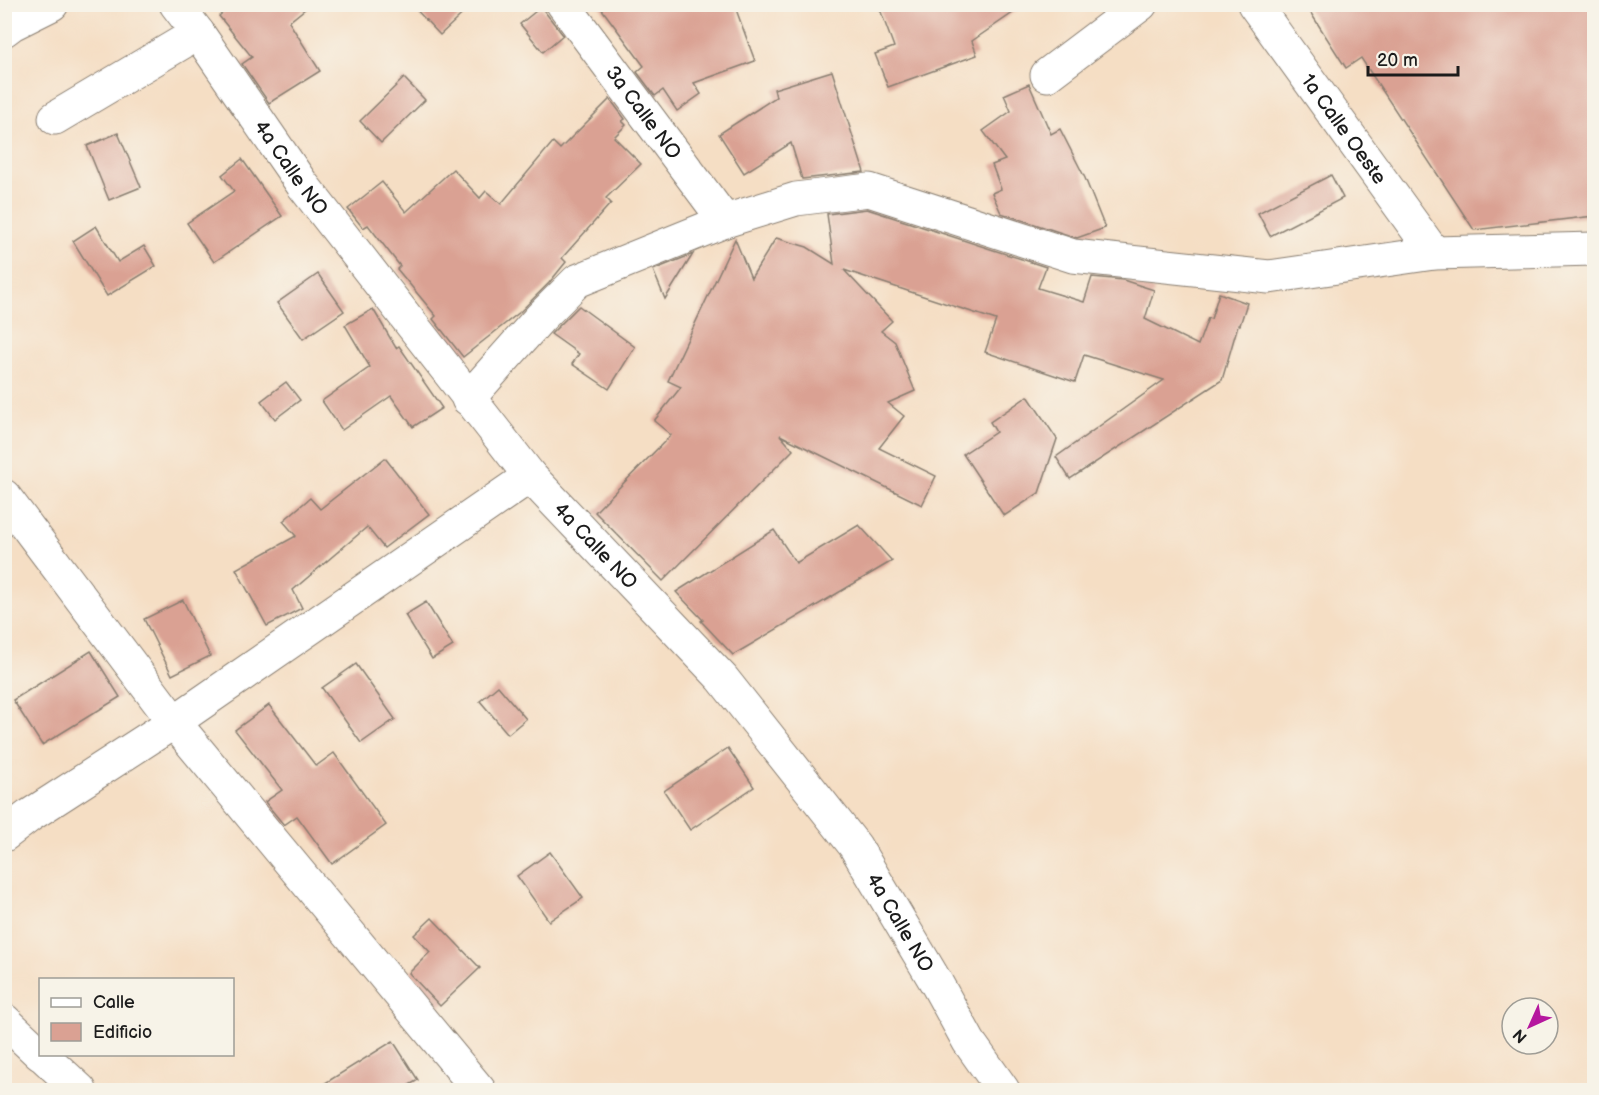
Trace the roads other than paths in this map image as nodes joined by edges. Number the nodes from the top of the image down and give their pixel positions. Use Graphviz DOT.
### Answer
graph roads {
  1 [pos="52,4"];
  2 [pos="176,4"];
  3 [pos="563,4"];
  4 [pos="1141,4"];
  5 [pos="1254,4"];
  6 [pos="4,30"];
  7 [pos="198,33"];
  8 [pos="1047,75"];
  9 [pos="55,118"];
  10 [pos="724,221"];
  11 [pos="1594,249"];
  12 [pos="1434,253"];
  13 [pos="468,399"];
  14 [pos="530,476"];
  15 [pos="4,496"];
  16 [pos="174,722"];
  17 [pos="4,835"];
  18 [pos="4,1020"];
  19 [pos="39,1052"];
  20 [pos="43,1056"];
  21 [pos="80,1090"];
  22 [pos="479,1090"];
  23 [pos="1003,1090"];
  1 -- 6 [label="street"];
  2 -- 7 [label="street, 4a Calle NO"];
  3 -- 10 [label="street, 3a Calle NO"];
  4 -- 8 [label="street"];
  5 -- 12 [label="street, 1a Calle Oeste"];
  7 -- 9 [label="street"];
  7 -- 13 [label="street, 4a Calle NO"];
  10 -- 12 [label="street"];
  10 -- 13 [label="street"];
  11 -- 12 [label="street"];
  13 -- 14 [label="street, 4a Calle NO"];
  14 -- 16 [label="street"];
  14 -- 23 [label="street, 4a Calle NO"];
  15 -- 16 [label="street"];
  16 -- 17 [label="street"];
  16 -- 22 [label="street"];
  18 -- 19 [label="street"];
  20 -- 21 [label="street"];
}
